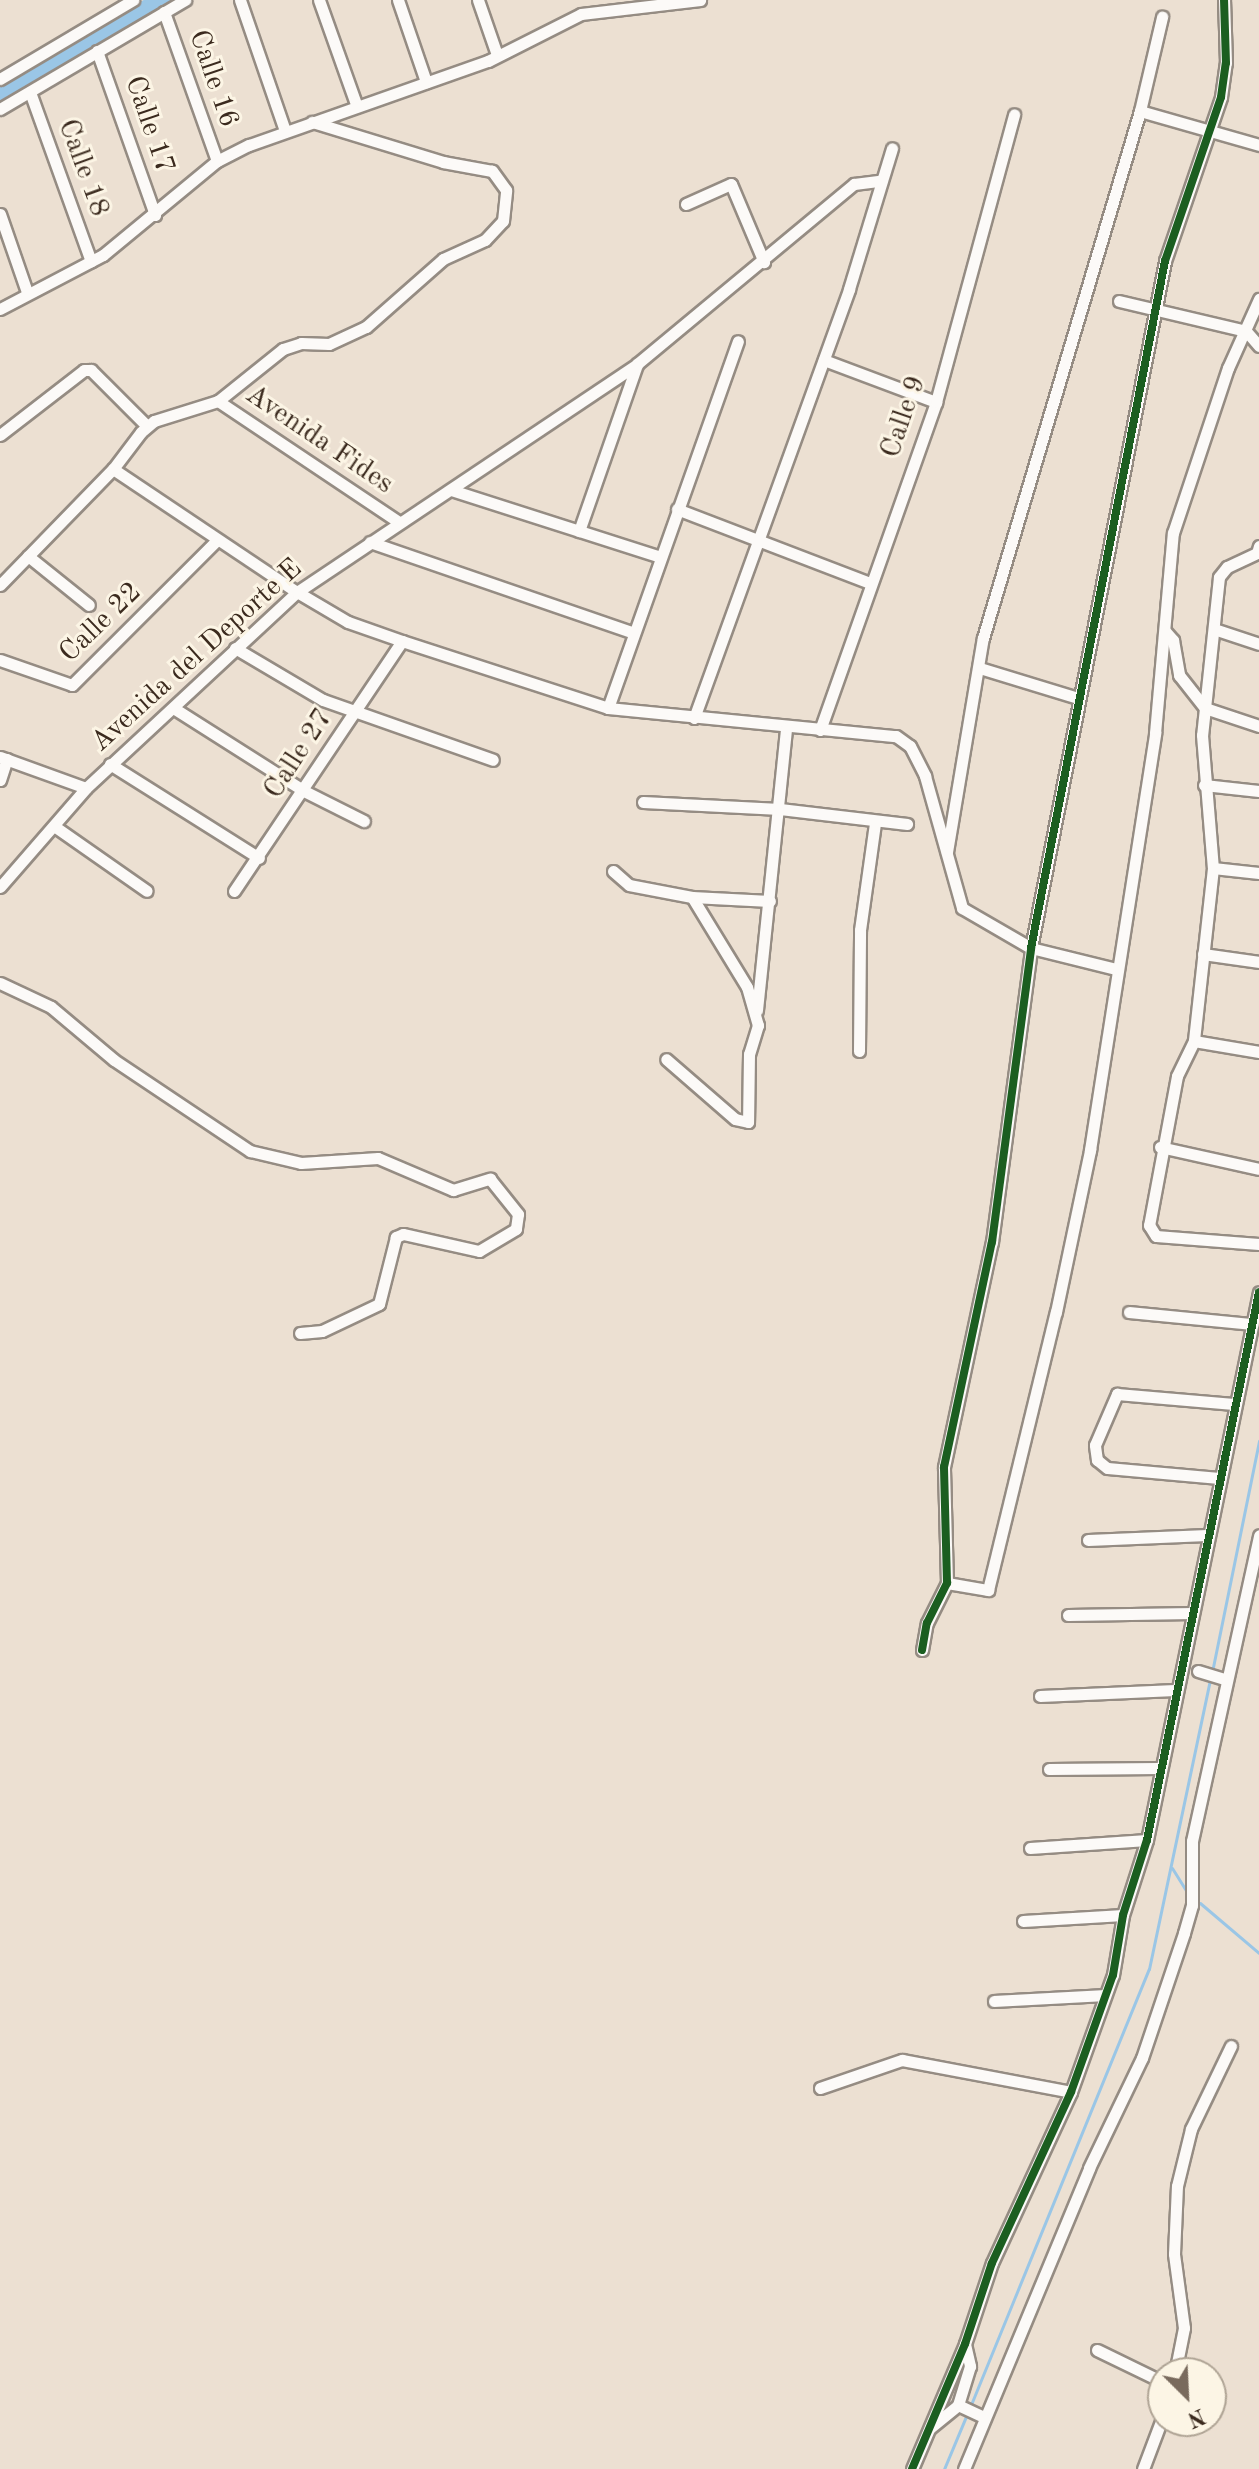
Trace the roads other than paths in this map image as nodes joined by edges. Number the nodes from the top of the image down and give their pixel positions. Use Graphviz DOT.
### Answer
graph roads {
  1 [pos="133,0"];
  2 [pos="185,0"];
  3 [pos="240,0"];
  4 [pos="319,0"];
  5 [pos="398,0"];
  6 [pos="478,0"];
  7 [pos="591,0"];
  8 [pos="700,0"];
  9 [pos="1224,0"];
  10 [pos="602,10"];
  11 [pos="164,12"];
  12 [pos="1162,17"];
  13 [pos="97,51"];
  14 [pos="497,55"];
  15 [pos="0,79"];
  16 [pos="426,82"];
  17 [pos="30,92"];
  18 [pos="356,104"];
  19 [pos="0,109"];
  20 [pos="1140,111"];
  21 [pos="1014,114"];
  22 [pos="312,122"];
  23 [pos="285,131"];
  24 [pos="1213,131"];
  25 [pos="1259,145"];
  26 [pos="892,148"];
  27 [pos="217,161"];
  28 [pos="880,181"];
  29 [pos="686,204"];
  30 [pos="0,214"];
  31 [pos="155,215"];
  32 [pos="91,261"];
  33 [pos="764,262"];
  34 [pos="27,292"];
  35 [pos="1259,299"];
  36 [pos="1119,301"];
  37 [pos="0,309"];
  38 [pos="1156,312"];
  39 [pos="1246,331"];
  40 [pos="738,341"];
  41 [pos="1259,346"];
  42 [pos="824,360"];
  43 [pos="637,364"];
  44 [pos="218,401"];
  45 [pos="936,402"];
  46 [pos="147,426"];
  47 [pos="0,435"];
  48 [pos="113,469"];
  49 [pos="451,490"];
  50 [pos="677,509"];
  51 [pos="397,521"];
  52 [pos="579,531"];
  53 [pos="217,540"];
  54 [pos="762,540"];
  55 [pos="370,542"];
  56 [pos="1258,551"];
  57 [pos="28,556"];
  58 [pos="658,556"];
  59 [pos="2,578"];
  60 [pos="870,583"];
  61 [pos="297,592"];
  62 [pos="89,605"];
  63 [pos="1214,629"];
  64 [pos="632,632"];
  65 [pos="1166,632"];
  66 [pos="402,641"];
  67 [pos="1259,644"];
  68 [pos="235,648"];
  69 [pos="0,660"];
  70 [pos="980,668"];
  71 [pos="1078,698"];
  72 [pos="608,708"];
  73 [pos="1205,708"];
  74 [pos="175,709"];
  75 [pos="356,712"];
  76 [pos="694,718"];
  77 [pos="1259,726"];
  78 [pos="786,728"];
  79 [pos="820,730"];
  80 [pos="4,758"];
  81 [pos="493,760"];
  82 [pos="110,764"];
  83 [pos="0,780"];
  84 [pos="1204,785"];
  85 [pos="86,788"];
  86 [pos="304,791"];
  87 [pos="1259,791"];
  88 [pos="643,802"];
  89 [pos="780,809"];
  90 [pos="364,821"];
  91 [pos="875,823"];
  92 [pos="907,824"];
  93 [pos="54,826"];
  94 [pos="947,852"];
  95 [pos="259,858"];
  96 [pos="1213,868"];
  97 [pos="613,871"];
  98 [pos="1259,873"];
  99 [pos="0,887"];
  100 [pos="147,891"];
  101 [pos="234,891"];
  102 [pos="692,897"];
  103 [pos="770,901"];
  104 [pos="1031,948"];
  105 [pos="1203,954"];
  106 [pos="1259,962"];
  107 [pos="1116,969"];
  108 [pos="0,983"];
  109 [pos="758,1025"];
  110 [pos="1194,1041"];
  111 [pos="859,1051"];
  112 [pos="1259,1052"];
  113 [pos="666,1059"];
  114 [pos="1160,1147"];
  115 [pos="1259,1169"];
  116 [pos="1259,1244"];
  117 [pos="1259,1292"];
  118 [pos="1129,1312"];
  119 [pos="1252,1324"];
  120 [pos="300,1333"];
  121 [pos="1234,1404"];
  122 [pos="1219,1478"];
  123 [pos="1207,1535"];
  124 [pos="1259,1535"];
  125 [pos="1088,1540"];
  126 [pos="947,1583"];
  127 [pos="1193,1613"];
  128 [pos="1068,1615"];
  129 [pos="922,1650"];
  130 [pos="1175,1690"];
  131 [pos="1040,1696"];
  132 [pos="1159,1768"];
  133 [pos="1049,1769"];
  134 [pos="1147,1840"];
  135 [pos="1030,1848"];
  136 [pos="1123,1915"];
  137 [pos="1023,1921"];
  138 [pos="1105,1995"];
  139 [pos="994,2001"];
  140 [pos="1231,2046"];
  141 [pos="820,2088"];
  142 [pos="1071,2092"];
  143 [pos="965,2344"];
  144 [pos="1097,2350"];
  145 [pos="1178,2357"];
  146 [pos="1147,2374"];
  147 [pos="960,2406"];
  148 [pos="979,2415"];
  149 [pos="930,2428"];
  150 [pos="1155,2437"];
  151 [pos="912,2469"];
  152 [pos="964,2469"];
  153 [pos="1143,2469"];
  1 -- 15 [label="street"];
  2 -- 11 [label="street"];
  3 -- 23 [label="street"];
  4 -- 18 [label="street"];
  5 -- 16 [label="street"];
  6 -- 14 [label="street"];
  7 -- 10 [label="street"];
  8 -- 10 [label="street"];
  9 -- 24 [label="street"];
  10 -- 14 [label="street"];
  11 -- 13 [label="street"];
  11 -- 27 [label="street, Calle 16"];
  12 -- 20 [label="street"];
  13 -- 17 [label="street"];
  13 -- 31 [label="street, Calle 17"];
  14 -- 16 [label="street"];
  16 -- 18 [label="street"];
  17 -- 19 [label="street"];
  17 -- 32 [label="street, Calle 18"];
  18 -- 22 [label="street"];
  20 -- 24 [label="street"];
  20 -- 70 [label="street"];
  21 -- 45 [label="street, Calle 9"];
  22 -- 23 [label="street"];
  22 -- 44 [label="street"];
  23 -- 27 [label="street"];
  24 -- 25 [label="street"];
  24 -- 38 [label="street"];
  26 -- 28 [label="street"];
  27 -- 31 [label="street"];
  28 -- 33 [label="street, Avenida del Deporte E"];
  28 -- 42 [label="street"];
  29 -- 33 [label="street"];
  30 -- 34 [label="street"];
  31 -- 32 [label="street"];
  32 -- 34 [label="street"];
  33 -- 43 [label="street, Avenida del Deporte E"];
  34 -- 37 [label="street"];
  35 -- 39 [label="street"];
  36 -- 38 [label="street"];
  38 -- 39 [label="street"];
  38 -- 71 [label="street"];
  39 -- 41 [label="street"];
  39 -- 65 [label="street"];
  40 -- 50 [label="street"];
  42 -- 45 [label="street"];
  42 -- 54 [label="street"];
  43 -- 49 [label="street, Avenida del Deporte E"];
  43 -- 52 [label="street"];
  44 -- 46 [label="street, Avenida Fides"];
  44 -- 51 [label="street, Avenida Fides"];
  45 -- 60 [label="street, Calle 9"];
  46 -- 47 [label="street"];
  46 -- 48 [label="street"];
  48 -- 53 [label="street"];
  48 -- 57 [label="street"];
  49 -- 51 [label="street, Avenida del Deporte E"];
  49 -- 52 [label="street"];
  50 -- 54 [label="street"];
  50 -- 58 [label="street"];
  51 -- 55 [label="street, Avenida del Deporte E"];
  52 -- 58 [label="street"];
  53 -- 61 [label="street"];
  53 -- 69 [label="street, Calle 22"];
  54 -- 60 [label="street"];
  54 -- 76 [label="street"];
  55 -- 61 [label="street, Avenida del Deporte E"];
  55 -- 64 [label="street"];
  56 -- 63 [label="street"];
  57 -- 59 [label="street"];
  57 -- 62 [label="street"];
  58 -- 64 [label="street"];
  60 -- 79 [label="street, Calle 9"];
  61 -- 66 [label="street"];
  61 -- 68 [label="street, Avenida del Deporte E"];
  63 -- 67 [label="street"];
  63 -- 73 [label="street"];
  64 -- 72 [label="street"];
  65 -- 73 [label="street"];
  65 -- 107 [label="street"];
  66 -- 72 [label="street"];
  66 -- 75 [label="street, Calle 27"];
  68 -- 74 [label="street, Avenida del Deporte E"];
  68 -- 75 [label="street"];
  70 -- 71 [label="street"];
  70 -- 94 [label="street"];
  71 -- 104 [label="street"];
  72 -- 76 [label="street"];
  73 -- 77 [label="street"];
  73 -- 84 [label="street"];
  74 -- 82 [label="street, Avenida del Deporte E"];
  74 -- 86 [label="street"];
  75 -- 81 [label="street"];
  75 -- 86 [label="street, Calle 27"];
  76 -- 78 [label="street"];
  78 -- 79 [label="street"];
  78 -- 89 [label="street"];
  79 -- 94 [label="street"];
  80 -- 83 [label="street"];
  80 -- 85 [label="street"];
  82 -- 85 [label="street, Avenida del Deporte E"];
  82 -- 95 [label="street"];
  84 -- 87 [label="street"];
  84 -- 96 [label="street"];
  85 -- 93 [label="street, Avenida del Deporte E"];
  86 -- 90 [label="street"];
  86 -- 95 [label="street, Calle 27"];
  88 -- 89 [label="street"];
  89 -- 91 [label="street"];
  89 -- 103 [label="street"];
  91 -- 92 [label="street"];
  91 -- 111 [label="street"];
  93 -- 99 [label="street, Avenida del Deporte E"];
  93 -- 100 [label="street"];
  94 -- 104 [label="street"];
  95 -- 101 [label="street, Calle 27"];
  96 -- 98 [label="street"];
  96 -- 105 [label="street"];
  97 -- 102 [label="street"];
  102 -- 103 [label="street"];
  102 -- 109 [label="street"];
  103 -- 109 [label="street"];
  104 -- 107 [label="street"];
  104 -- 126 [label="street"];
  105 -- 106 [label="street"];
  105 -- 110 [label="street"];
  107 -- 126 [label="street"];
  108 -- 120 [label="street"];
  109 -- 113 [label="street"];
  110 -- 112 [label="street"];
  110 -- 114 [label="street"];
  114 -- 115 [label="street"];
  114 -- 116 [label="street"];
  117 -- 119 [label="street"];
  118 -- 119 [label="street"];
  119 -- 121 [label="street"];
  121 -- 122 [label="street"];
  121 -- 122 [label="street"];
  122 -- 123 [label="street"];
  123 -- 125 [label="street"];
  123 -- 127 [label="street"];
  124 -- 148 [label="street"];
  126 -- 129 [label="street"];
  127 -- 128 [label="street"];
  127 -- 130 [label="street"];
  130 -- 131 [label="street"];
  130 -- 132 [label="street"];
  132 -- 133 [label="street"];
  132 -- 134 [label="street"];
  134 -- 135 [label="street"];
  134 -- 136 [label="street"];
  136 -- 137 [label="street"];
  136 -- 138 [label="street"];
  138 -- 139 [label="street"];
  138 -- 142 [label="street"];
  140 -- 145 [label="street"];
  141 -- 142 [label="street"];
  142 -- 143 [label="street"];
  143 -- 147 [label="street"];
  143 -- 149 [label="street"];
  144 -- 146 [label="street"];
  147 -- 148 [label="street"];
  147 -- 149 [label="street"];
  148 -- 152 [label="street"];
  149 -- 151 [label="street"];
  150 -- 153 [label="street"];
}
